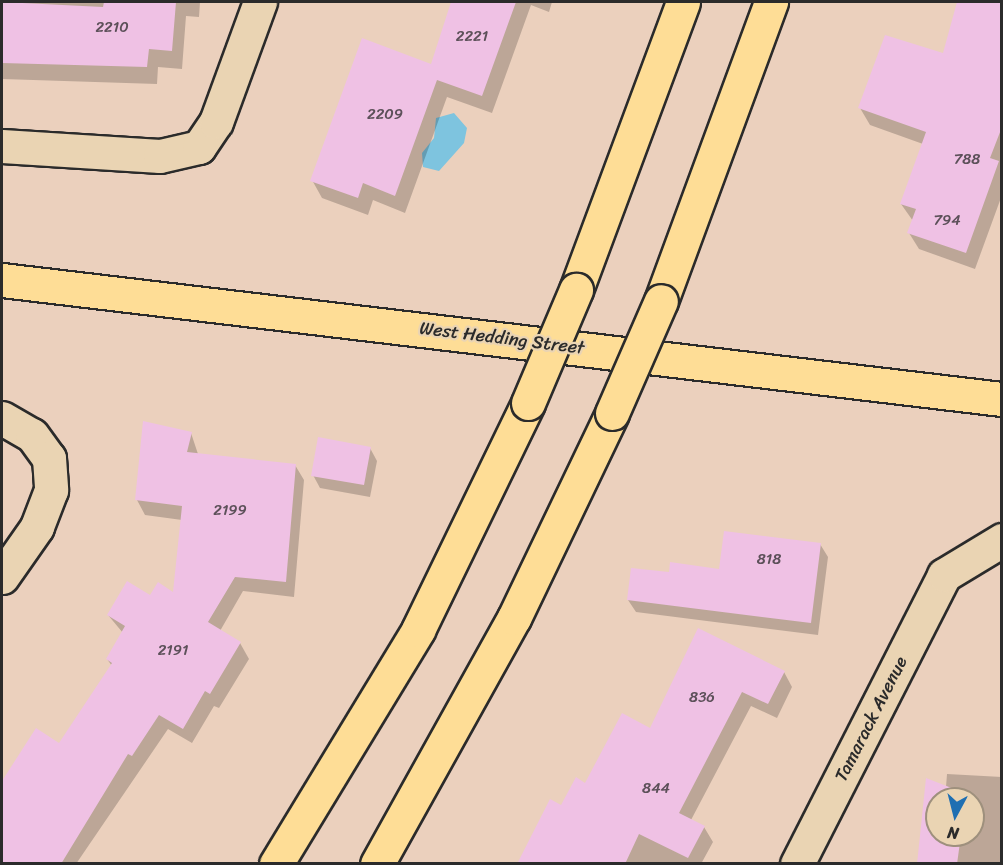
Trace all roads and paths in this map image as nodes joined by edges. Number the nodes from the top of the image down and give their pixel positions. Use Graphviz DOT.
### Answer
graph roads {
  1 [pos="260,2"];
  2 [pos="683,2"];
  3 [pos="771,2"];
  4 [pos="2,146"];
  5 [pos="2,280"];
  6 [pos="1002,399"];
  7 [pos="2,418"];
  8 [pos="1002,540"];
  9 [pos="2,577"];
  10 [pos="276,864"];
  11 [pos="377,864"];
  12 [pos="797,864"];
  1 -- 4 [label="street"];
  2 -- 10 [label="main road, bridge"];
  3 -- 11 [label="main road, bridge"];
  5 -- 6 [label="main road, West Hedding Street"];
  7 -- 9 [label="street"];
  8 -- 12 [label="street, Tamarack Avenue"];
}
